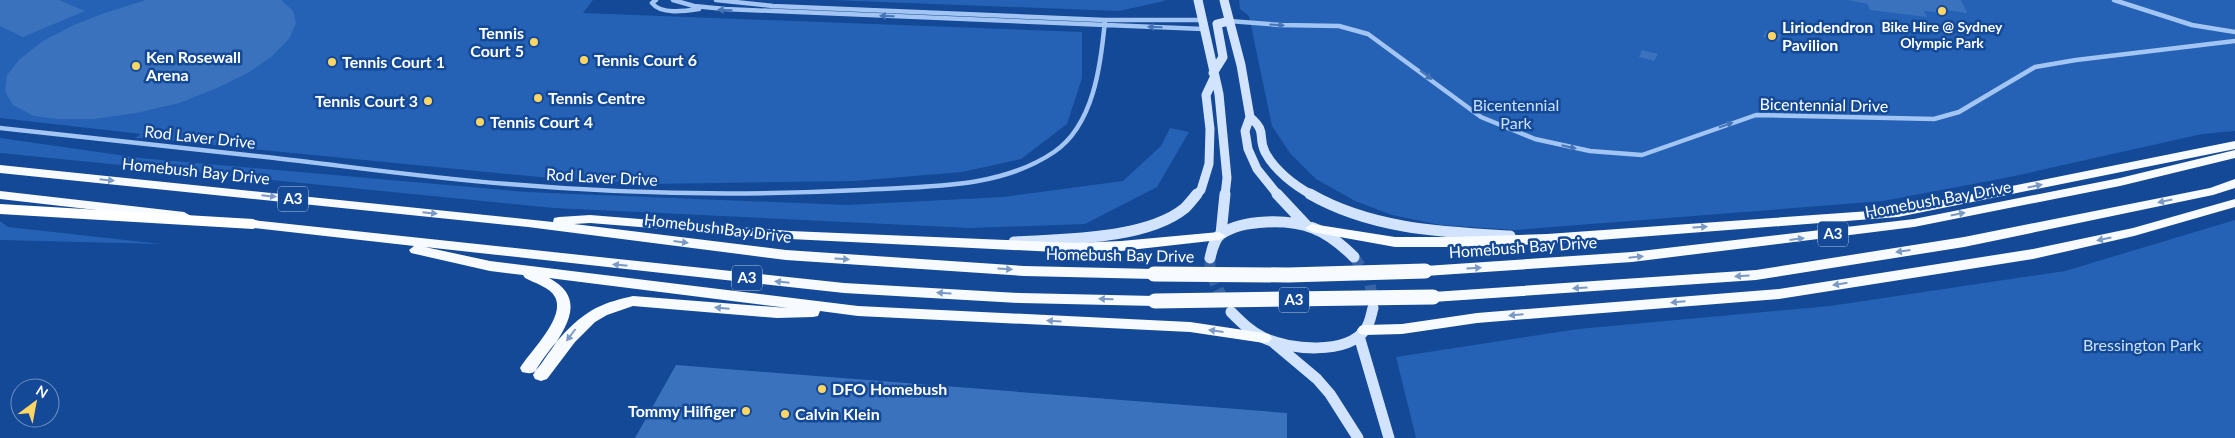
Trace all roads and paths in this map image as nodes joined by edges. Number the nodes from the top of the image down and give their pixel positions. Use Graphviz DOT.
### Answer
graph roads {
  1 [pos="656,0"];
  2 [pos="673,0"];
  3 [pos="716,0"];
  4 [pos="1198,0"];
  5 [pos="1224,0"];
  6 [pos="2114,0"];
  7 [pos="704,9"];
  8 [pos="1229,21"];
  9 [pos="1105,23"];
  10 [pos="1202,24"];
  11 [pos="2235,32"];
  12 [pos="2235,41"];
  13 [pos="1214,76"];
  14 [pos="1250,117"];
  15 [pos="0,128"];
  16 [pos="2235,145"];
  17 [pos="2235,154"];
  18 [pos="0,169"];
  19 [pos="2235,183"];
  20 [pos="0,195"];
  21 [pos="2235,203"];
  22 [pos="0,210"];
  23 [pos="528,223"];
  24 [pos="253,224"];
  25 [pos="1309,227"];
  26 [pos="341,234"];
  27 [pos="1220,235"];
  28 [pos="1547,239"];
  29 [pos="981,244"];
  30 [pos="1354,257"];
  31 [pos="1210,258"];
  32 [pos="522,270"];
  33 [pos="1373,308"];
  34 [pos="858,311"];
  35 [pos="1231,312"];
  36 [pos="1362,333"];
  37 [pos="1268,339"];
  38 [pos="1358,438"];
  39 [pos="1389,438"];
  1 -- 7 [label="street"];
  2 -- 7 [label="street"];
  3 -- 9 [label="street"];
  4 -- 10 [label="main road"];
  5 -- 8 [label="main road"];
  6 -- 11 [label="street"];
  9 -- 7 [label="street, one-way"];
  8 -- 12 [label="street, Bicentennial Drive, one-way"];
  8 -- 13 [label="main road"];
  8 -- 14 [label="main road"];
  10 -- 9 [label="street, one-way"];
  9 -- 10 [label="street"];
  9 -- 15 [label="street, Rod Laver Drive"];
  10 -- 13 [label="main road"];
  13 -- 27 [label="main road"];
  13 -- 29 [label="main road"];
  14 -- 25 [label="main road"];
  14 -- 28 [label="main road"];
  28 -- 16 [label="highway, one-way"];
  23 -- 17 [label="highway, Homebush Bay Drive / A3, one-way, bridge"];
  18 -- 23 [label="highway, Homebush Bay Drive / A3, one-way"];
  19 -- 26 [label="highway, A3, one-way, bridge"];
  20 -- 24 [label="highway, A3"];
  21 -- 36 [label="highway, one-way"];
  22 -- 24 [label="highway"];
  23 -- 29 [label="highway"];
  24 -- 26 [label="highway, A3"];
  25 -- 27 [label="main road"];
  25 -- 28 [label="highway"];
  25 -- 30 [label="main road"];
  26 -- 32 [label="highway"];
  27 -- 29 [label="highway"];
  27 -- 31 [label="main road"];
  32 -- 34 [label="highway"];
  34 -- 32 [label="highway, one-way"];
  33 -- 36 [label="main road"];
  37 -- 34 [label="highway, one-way"];
  35 -- 37 [label="main road"];
  36 -- 37 [label="main road"];
  36 -- 39 [label="main road"];
  37 -- 38 [label="main road"];
}
